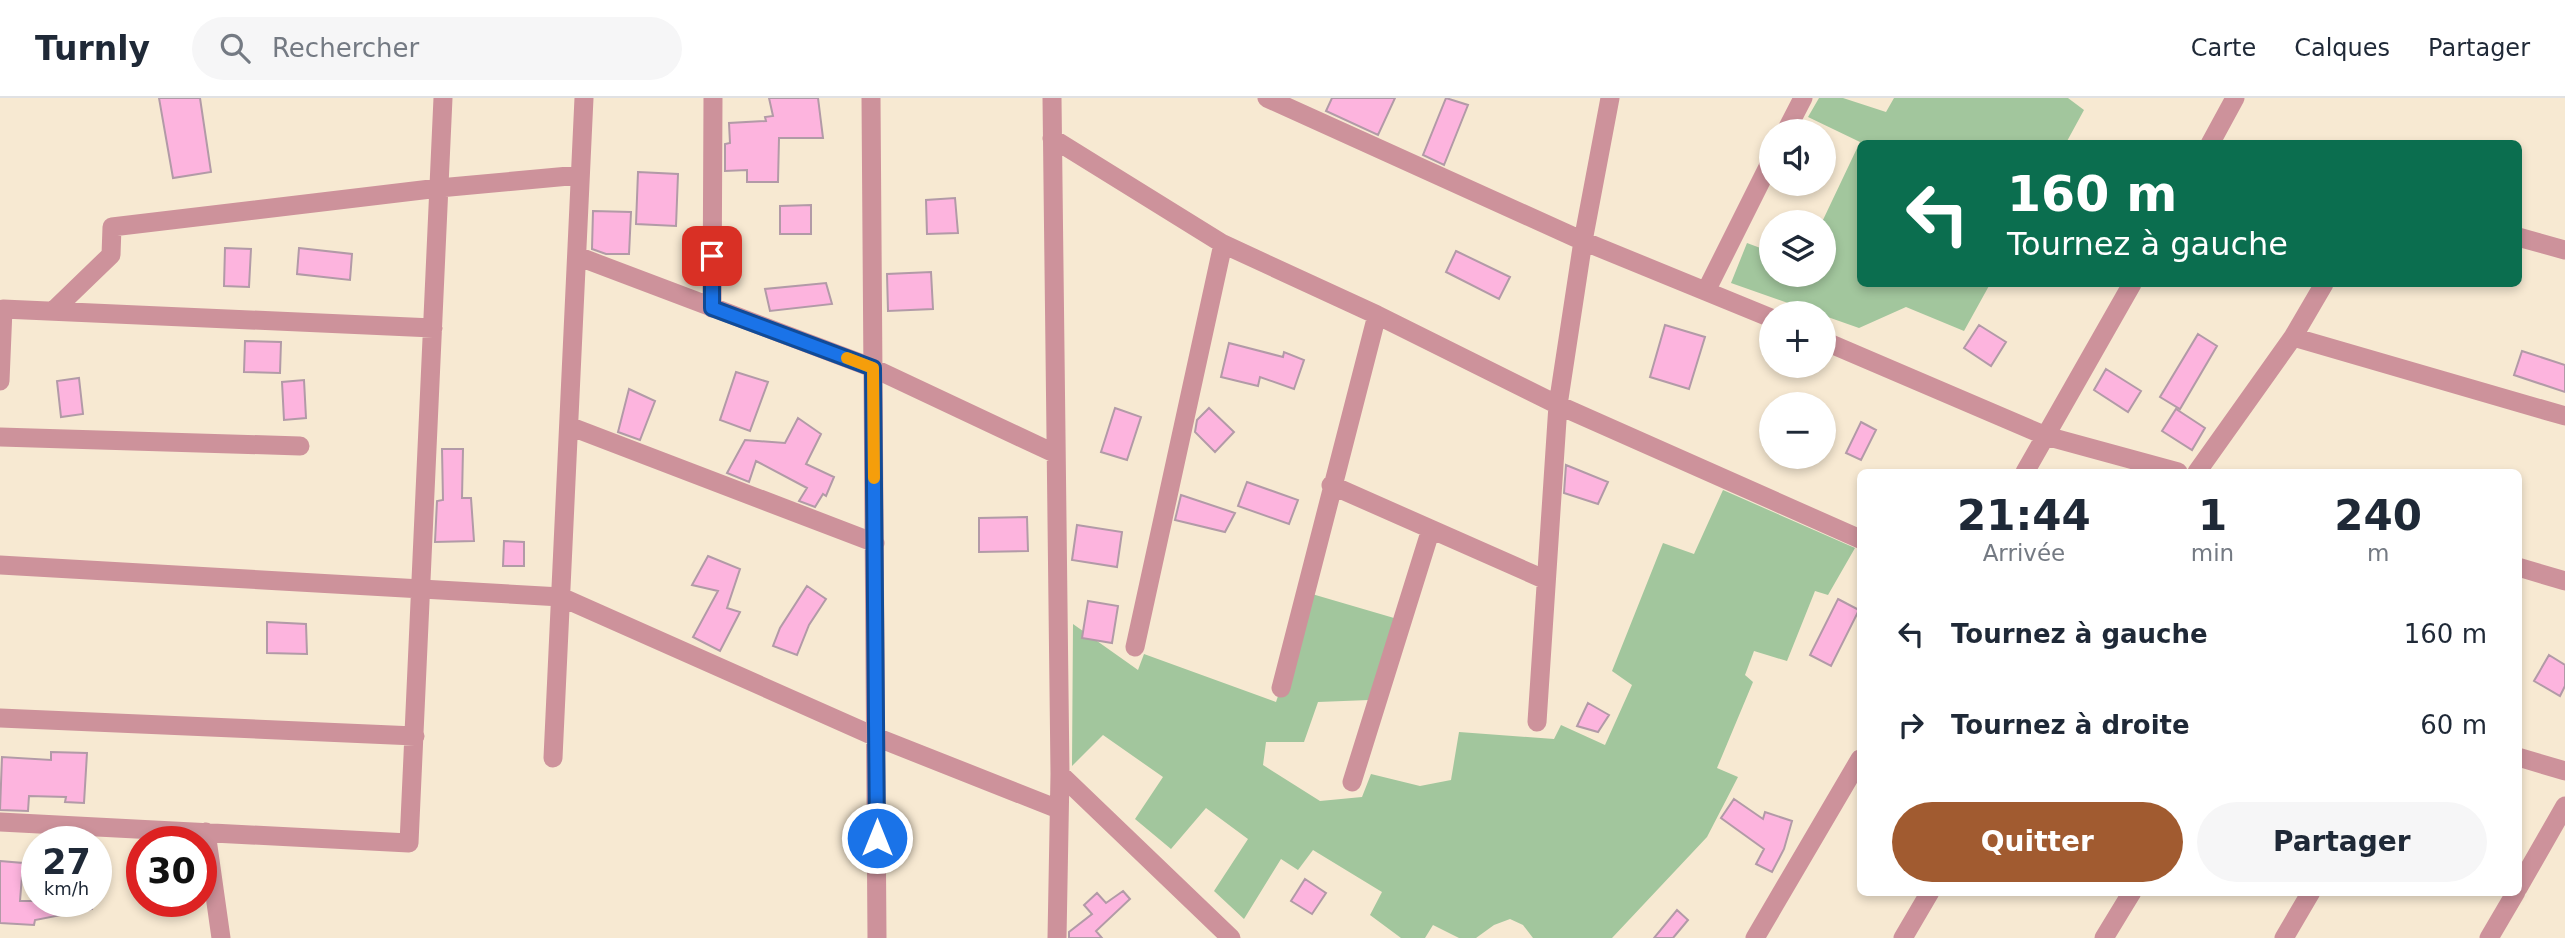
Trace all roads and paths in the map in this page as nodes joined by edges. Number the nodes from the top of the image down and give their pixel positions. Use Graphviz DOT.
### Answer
graph roads {
  1 [pos="443,98"];
  2 [pos="584,98"];
  3 [pos="713,98"];
  4 [pos="871,98"];
  5 [pos="1052,98"];
  6 [pos="1267,98"];
  7 [pos="1610,98"];
  8 [pos="1803,98"];
  9 [pos="2235,98"];
  10 [pos="1792,119"];
  11 [pos="1052,138"];
  12 [pos="2212,140"];
  13 [pos="580,175"];
  14 [pos="1759,185"];
  15 [pos="439,188"];
  16 [pos="2522,238"];
  17 [pos="1583,241"];
  18 [pos="1223,244"];
  19 [pos="2565,250"];
  20 [pos="577,256"];
  21 [pos="2130,287"];
  22 [pos="2322,287"];
  23 [pos="1706,291"];
  24 [pos="712,308"];
  25 [pos="53,311"];
  26 [pos="1759,313"];
  27 [pos="1377,315"];
  28 [pos="433,328"];
  29 [pos="2293,337"];
  30 [pos="1836,346"];
  31 [pos="873,368"];
  32 [pos="0,381"];
  33 [pos="1558,405"];
  34 [pos="2565,416"];
  35 [pos="569,426"];
  36 [pos="0,436"];
  37 [pos="2046,436"];
  38 [pos="300,446"];
  39 [pos="1056,453"];
  40 [pos="2027,469"];
  41 [pos="2167,469"];
  42 [pos="2199,469"];
  43 [pos="1331,485"];
  44 [pos="1431,529"];
  45 [pos="1857,538"];
  46 [pos="875,543"];
  47 [pos="0,565"];
  48 [pos="2522,569"];
  49 [pos="1546,580"];
  50 [pos="2565,581"];
  51 [pos="421,589"];
  52 [pos="561,597"];
  53 [pos="1135,647"];
  54 [pos="1281,688"];
  55 [pos="0,718"];
  56 [pos="1536,722"];
  57 [pos="415,736"];
  58 [pos="876,737"];
  59 [pos="553,758"];
  60 [pos="2522,758"];
  61 [pos="1857,764"];
  62 [pos="2565,771"];
  63 [pos="1060,774"];
  64 [pos="1352,782"];
  65 [pos="2565,806"];
  66 [pos="1058,808"];
  67 [pos="0,821"];
  68 [pos="126,828"];
  69 [pos="217,833"];
  70 [pos="2522,881"];
  71 [pos="1928,896"];
  72 [pos="2130,896"];
  73 [pos="2309,896"];
  74 [pos="2513,896"];
  75 [pos="217,910"];
  76 [pos="1762,936"];
  77 [pos="221,938"];
  78 [pos="877,938"];
  79 [pos="1057,938"];
  80 [pos="1231,938"];
  81 [pos="1903,938"];
  82 [pos="2104,938"];
  83 [pos="2284,938"];
  84 [pos="2489,938"];
  1 -- 15 [label="street"];
  2 -- 13 [label="street"];
  3 -- 24 [label="street"];
  4 -- 31 [label="street"];
  5 -- 11 [label="street"];
  6 -- 17 [label="street"];
  7 -- 17 [label="street"];
  8 -- 10 [label="street"];
  9 -- 12 [label="street"];
  11 -- 18 [label="street"];
  11 -- 39 [label="street"];
  13 -- 15 [label="street"];
  13 -- 20 [label="street"];
  14 -- 23 [label="street"];
  15 -- 25 [label="street"];
  15 -- 28 [label="street"];
  16 -- 19 [label="street"];
  17 -- 23 [label="street"];
  17 -- 33 [label="street"];
  18 -- 27 [label="street"];
  18 -- 53 [label="street"];
  20 -- 24 [label="street"];
  20 -- 35 [label="street"];
  21 -- 37 [label="street"];
  22 -- 29 [label="street"];
  23 -- 26 [label="street"];
  24 -- 31 [label="street"];
  25 -- 28 [label="street"];
  25 -- 32 [label="street"];
  27 -- 33 [label="street"];
  27 -- 43 [label="street"];
  28 -- 51 [label="street"];
  29 -- 34 [label="street"];
  29 -- 42 [label="street"];
  30 -- 37 [label="street"];
  31 -- 39 [label="street"];
  31 -- 46 [label="street"];
  33 -- 45 [label="street"];
  33 -- 49 [label="street"];
  35 -- 46 [label="street"];
  35 -- 52 [label="street"];
  36 -- 38 [label="street"];
  37 -- 40 [label="street"];
  37 -- 41 [label="street"];
  39 -- 63 [label="street"];
  43 -- 44 [label="street"];
  43 -- 54 [label="street"];
  44 -- 49 [label="street"];
  44 -- 64 [label="street"];
  46 -- 58 [label="street"];
  47 -- 51 [label="street"];
  48 -- 50 [label="street"];
  49 -- 56 [label="street"];
  51 -- 52 [label="street"];
  51 -- 57 [label="street"];
  52 -- 58 [label="street"];
  52 -- 59 [label="street"];
  55 -- 57 [label="street"];
  57 -- 69 [label="street"];
  58 -- 66 [label="street"];
  58 -- 78 [label="street"];
  60 -- 62 [label="street"];
  61 -- 76 [label="street"];
  63 -- 66 [label="street"];
  63 -- 80 [label="street"];
  65 -- 70 [label="street"];
  66 -- 79 [label="street"];
  67 -- 68 [label="street"];
  71 -- 81 [label="street"];
  72 -- 82 [label="street"];
  73 -- 83 [label="street"];
  74 -- 84 [label="street"];
  75 -- 77 [label="street"];
}
